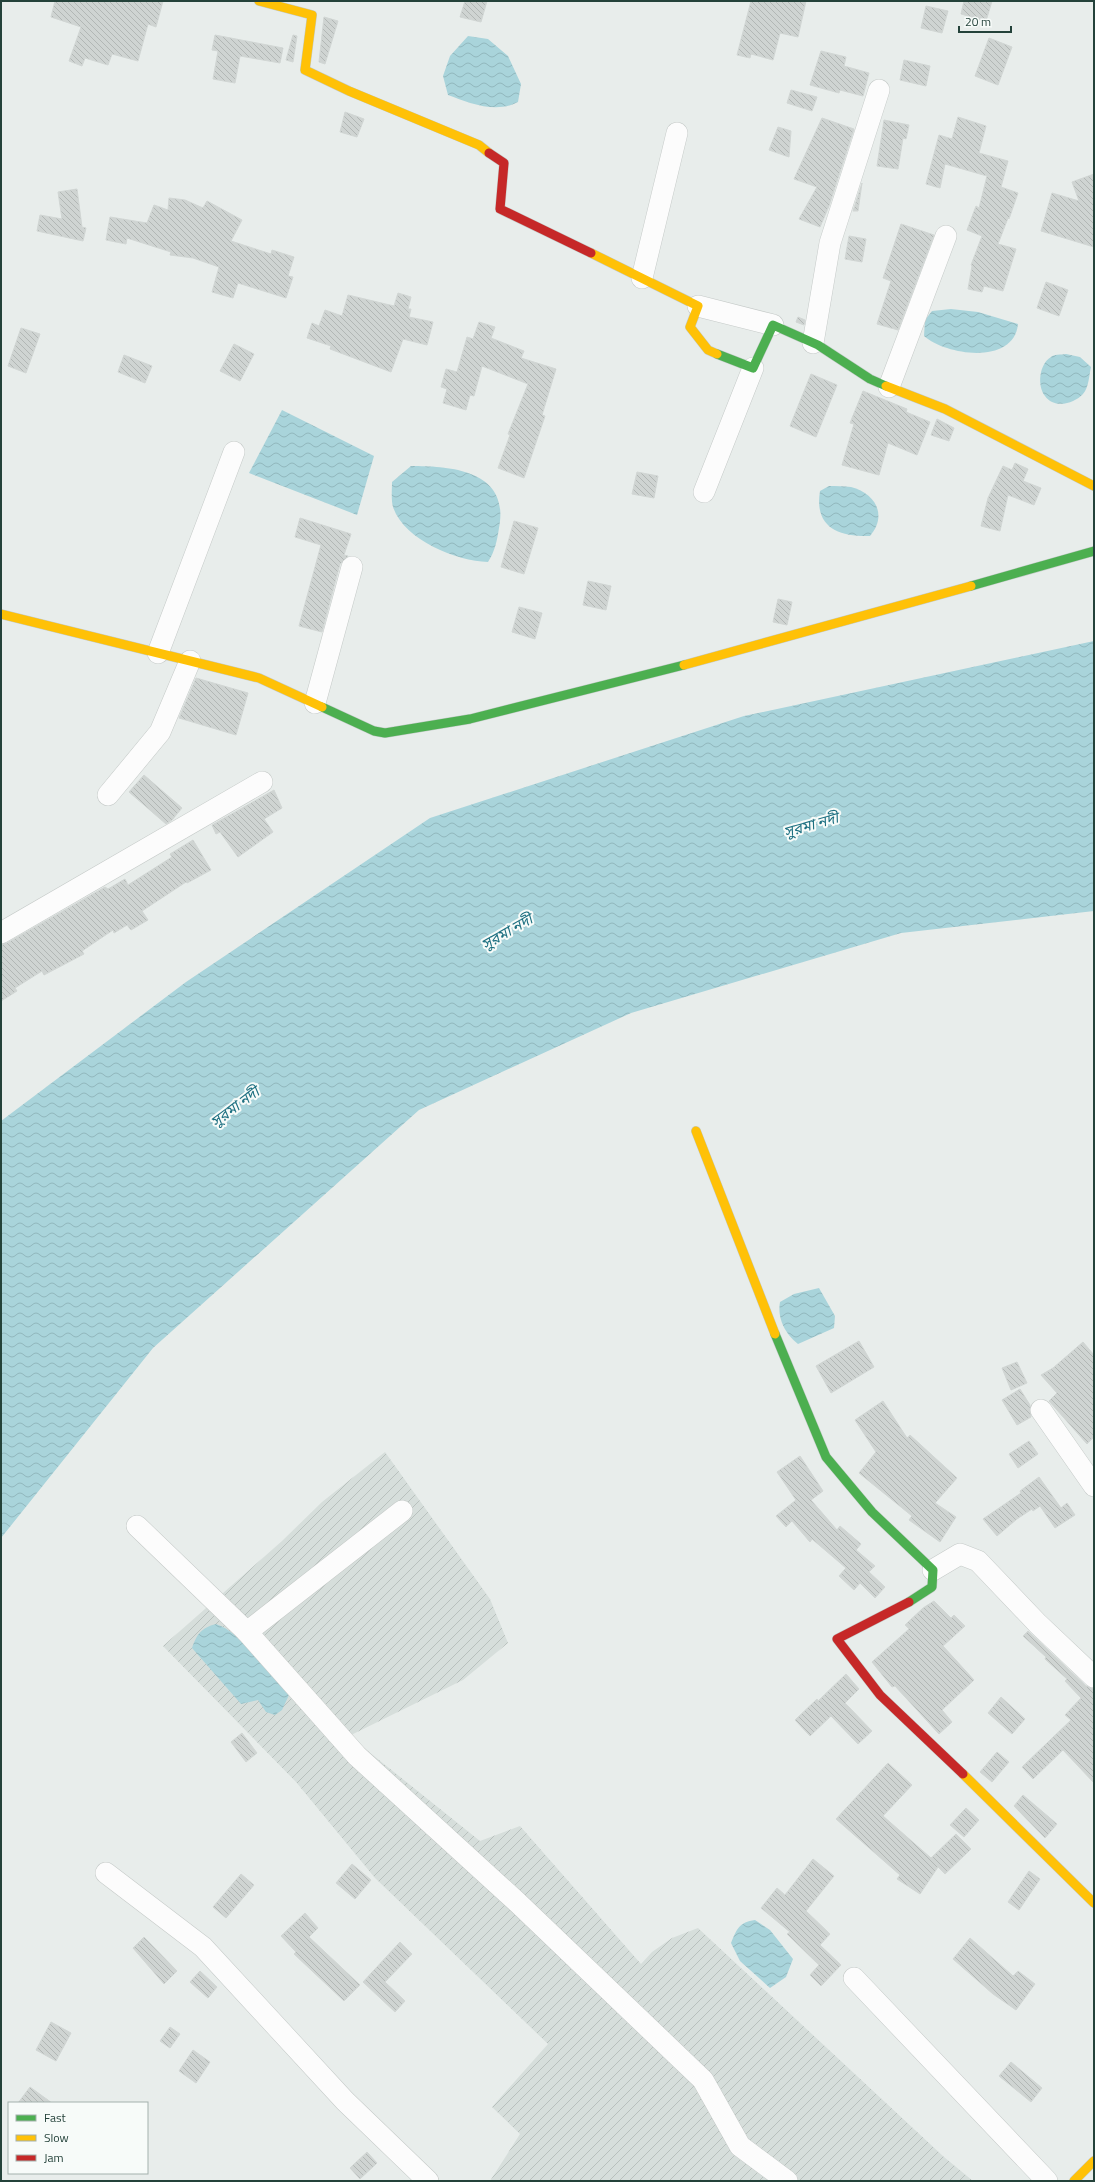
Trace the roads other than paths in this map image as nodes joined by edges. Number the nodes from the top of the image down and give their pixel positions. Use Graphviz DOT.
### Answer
graph roads {
  1 [pos="260,1"];
  2 [pos="879,90"];
  3 [pos="677,134"];
  4 [pos="946,236"];
  5 [pos="642,278"];
  6 [pos="698,306"];
  7 [pos="773,325"];
  8 [pos="814,343"];
  9 [pos="753,368"];
  10 [pos="889,387"];
  11 [pos="234,452"];
  12 [pos="1094,486"];
  13 [pos="704,492"];
  14 [pos="1094,551"];
  15 [pos="352,567"];
  16 [pos="1,614"];
  17 [pos="158,653"];
  18 [pos="190,661"];
  19 [pos="315,703"];
  20 [pos="262,782"];
  21 [pos="108,795"];
  22 [pos="1,933"];
  23 [pos="696,1131"];
  24 [pos="1041,1410"];
  25 [pos="1094,1486"];
  26 [pos="402,1511"];
  27 [pos="137,1526"];
  28 [pos="933,1570"];
  29 [pos="247,1632"];
  30 [pos="1094,1677"];
  31 [pos="106,1874"];
  32 [pos="1094,1902"];
  33 [pos="854,1978"];
  34 [pos="1094,2161"];
  35 [pos="428,2181"];
  36 [pos="787,2181"];
  37 [pos="1047,2181"];
  38 [pos="1074,2181"];
  1 -- 5 [label="street"];
  2 -- 8 [label="street"];
  3 -- 5 [label="street"];
  4 -- 10 [label="street"];
  5 -- 6 [label="street"];
  6 -- 7 [label="street"];
  6 -- 9 [label="street"];
  7 -- 8 [label="street"];
  7 -- 9 [label="street"];
  8 -- 10 [label="street"];
  9 -- 13 [label="street"];
  10 -- 12 [label="street"];
  11 -- 17 [label="street"];
  14 -- 19 [label="street"];
  15 -- 19 [label="street"];
  16 -- 17 [label="street"];
  17 -- 18 [label="street"];
  18 -- 19 [label="street"];
  18 -- 21 [label="street"];
  20 -- 22 [label="street"];
  23 -- 28 [label="street"];
  24 -- 25 [label="street"];
  26 -- 29 [label="street"];
  27 -- 29 [label="street"];
  28 -- 30 [label="street"];
  28 -- 32 [label="street"];
  29 -- 36 [label="street"];
  31 -- 35 [label="street"];
  33 -- 37 [label="street"];
  34 -- 38 [label="street"];
}
